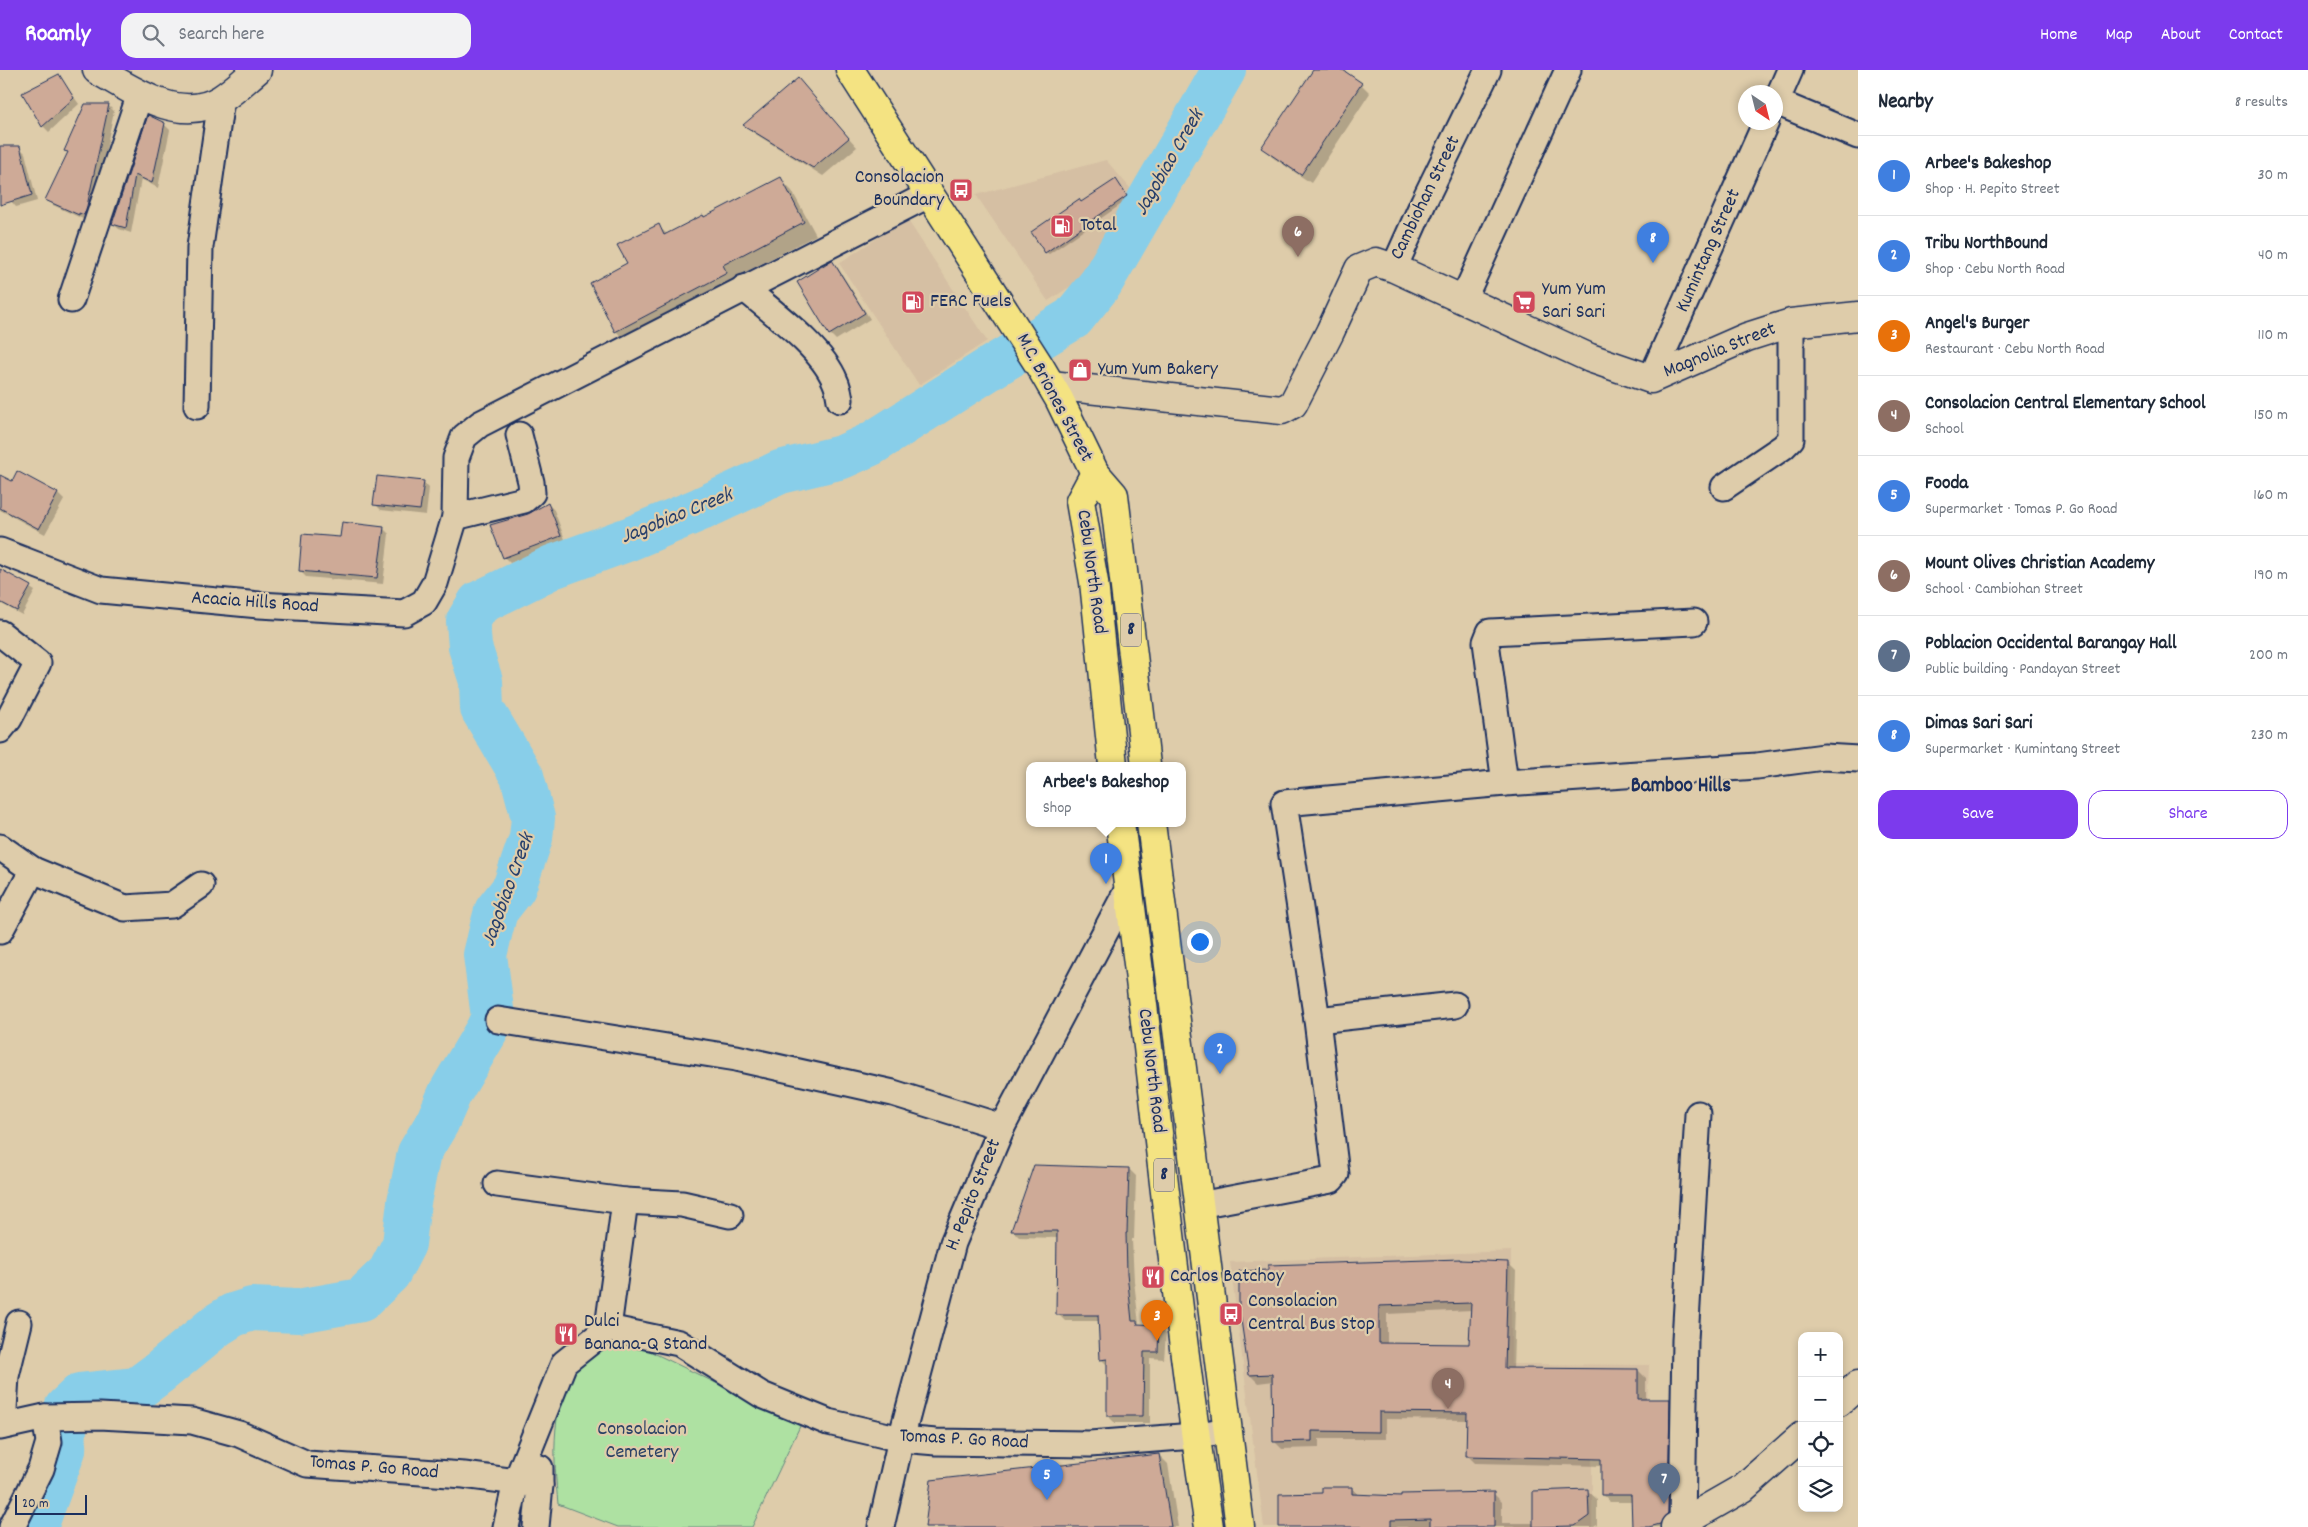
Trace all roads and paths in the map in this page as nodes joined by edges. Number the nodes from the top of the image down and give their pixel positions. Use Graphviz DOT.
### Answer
graph roads {
  1 [pos="97,70"];
  2 [pos="257,70"];
  3 [pos="850,70"];
  4 [pos="1488,70"];
  5 [pos="1568,70"];
  6 [pos="1790,70"];
  7 [pos="1783,86"];
  8 [pos="140,94"];
  9 [pos="221,100"];
  10 [pos="1783,105"];
  11 [pos="1762,130"];
  12 [pos="1858,136"];
  13 [pos="930,194"];
  14 [pos="1394,268"];
  15 [pos="744,288"];
  16 [pos="71,300"];
  17 [pos="1462,300"];
  18 [pos="1858,316"];
  19 [pos="1790,323"];
  20 [pos="1045,375"];
  21 [pos="1651,379"];
  22 [pos="840,400"];
  23 [pos="198,406"];
  24 [pos="519,434"];
  25 [pos="1094,473"];
  26 [pos="1724,487"];
  27 [pos="455,517"];
  28 [pos="0,551"];
  29 [pos="1694,622"];
  30 [pos="0,633"];
  31 [pos="0,730"];
  32 [pos="1858,759"];
  33 [pos="1114,762"];
  34 [pos="1146,762"];
  35 [pos="1505,783"];
  36 [pos="1121,827"];
  37 [pos="1152,827"];
  38 [pos="0,846"];
  39 [pos="33,870"];
  40 [pos="201,885"];
  41 [pos="1129,887"];
  42 [pos="0,931"];
  43 [pos="1455,1004"];
  44 [pos="498,1020"];
  45 [pos="1317,1020"];
  46 [pos="1698,1114"];
  47 [pos="1002,1127"];
  48 [pos="496,1184"];
  49 [pos="625,1201"];
  50 [pos="1199,1205"];
  51 [pos="730,1215"];
  52 [pos="19,1323"];
  53 [pos="608,1328"];
  54 [pos="1858,1385"];
  55 [pos="1843,1398"];
  56 [pos="49,1417"];
  57 [pos="1,1426"];
  58 [pos="538,1426"];
  59 [pos="1227,1430"];
  60 [pos="1194,1436"];
  61 [pos="900,1440"];
  62 [pos="1798,1440"];
  63 [pos="516,1482"];
  64 [pos="540,1485"];
  65 [pos="1678,1525"];
  66 [pos="12,1527"];
  67 [pos="506,1527"];
  68 [pos="536,1527"];
  69 [pos="881,1527"];
  70 [pos="1209,1527"];
  71 [pos="1240,1527"];
  1 -- 8 [label="street"];
  2 -- 9 [label="street"];
  3 -- 13 [label="main road, M.C. Briones Street / 8"];
  4 -- 14 [label="street, Cambiohan Street"];
  5 -- 17 [label="street"];
  6 -- 7 [label="street"];
  8 -- 9 [label="street"];
  8 -- 16 [label="street"];
  9 -- 23 [label="street"];
  10 -- 12 [label="street"];
  11 -- 21 [label="street, Kumintang Street"];
  13 -- 15 [label="street, Acacia Hills Road"];
  13 -- 20 [label="main road, M.C. Briones Street / 8"];
  14 -- 17 [label="street, Magnolia Street"];
  14 -- 20 [label="street, Cambiohan Street"];
  15 -- 22 [label="street"];
  15 -- 27 [label="street, Acacia Hills Road"];
  17 -- 21 [label="street, Magnolia Street"];
  18 -- 19 [label="street, Magnolia Street"];
  19 -- 21 [label="street, Magnolia Street"];
  19 -- 26 [label="street"];
  20 -- 25 [label="main road, M.C. Briones Street / 8"];
  24 -- 27 [label="street"];
  25 -- 33 [label="main road, Cebu North Road / 8"];
  25 -- 34 [label="main road, Cebu North Road / 8"];
  27 -- 28 [label="street, Acacia Hills Road"];
  29 -- 35 [label="street"];
  30 -- 31 [label="street"];
  32 -- 35 [label="street"];
  35 -- 45 [label="street"];
  36 -- 41 [label="main road, Cebu North Road / 8"];
  37 -- 50 [label="main road, Cebu North Road / 8"];
  38 -- 39 [label="street"];
  39 -- 40 [label="street"];
  39 -- 42 [label="street"];
  41 -- 47 [label="street, H. Pepito Street"];
  41 -- 60 [label="main road, Cebu North Road / 8"];
  43 -- 45 [label="street"];
  44 -- 47 [label="street"];
  45 -- 50 [label="street"];
  46 -- 65 [label="street"];
  47 -- 61 [label="street, H. Pepito Street"];
  48 -- 49 [label="street"];
  49 -- 51 [label="street"];
  49 -- 53 [label="street"];
  50 -- 59 [label="main road, Cebu North Road / 8"];
  52 -- 57 [label="street"];
  53 -- 58 [label="street"];
  53 -- 61 [label="street, Tomas P. Go Road"];
  54 -- 55 [label="street"];
  56 -- 57 [label="street, Tomas P. Go Road"];
  56 -- 63 [label="street, Tomas P. Go Road"];
  56 -- 66 [label="street"];
  58 -- 63 [label="street"];
  58 -- 64 [label="street"];
  59 -- 60 [label="street, Tomas P. Go Road"];
  59 -- 71 [label="main road, Cebu North Road / 8"];
  60 -- 61 [label="street, Tomas P. Go Road"];
  60 -- 70 [label="main road, Cebu North Road / 8"];
  61 -- 69 [label="street, H. Pepito Street"];
  62 -- 65 [label="street"];
  63 -- 64 [label="street, Tomas P. Go Road"];
  63 -- 67 [label="street"];
  64 -- 68 [label="street"];
}
